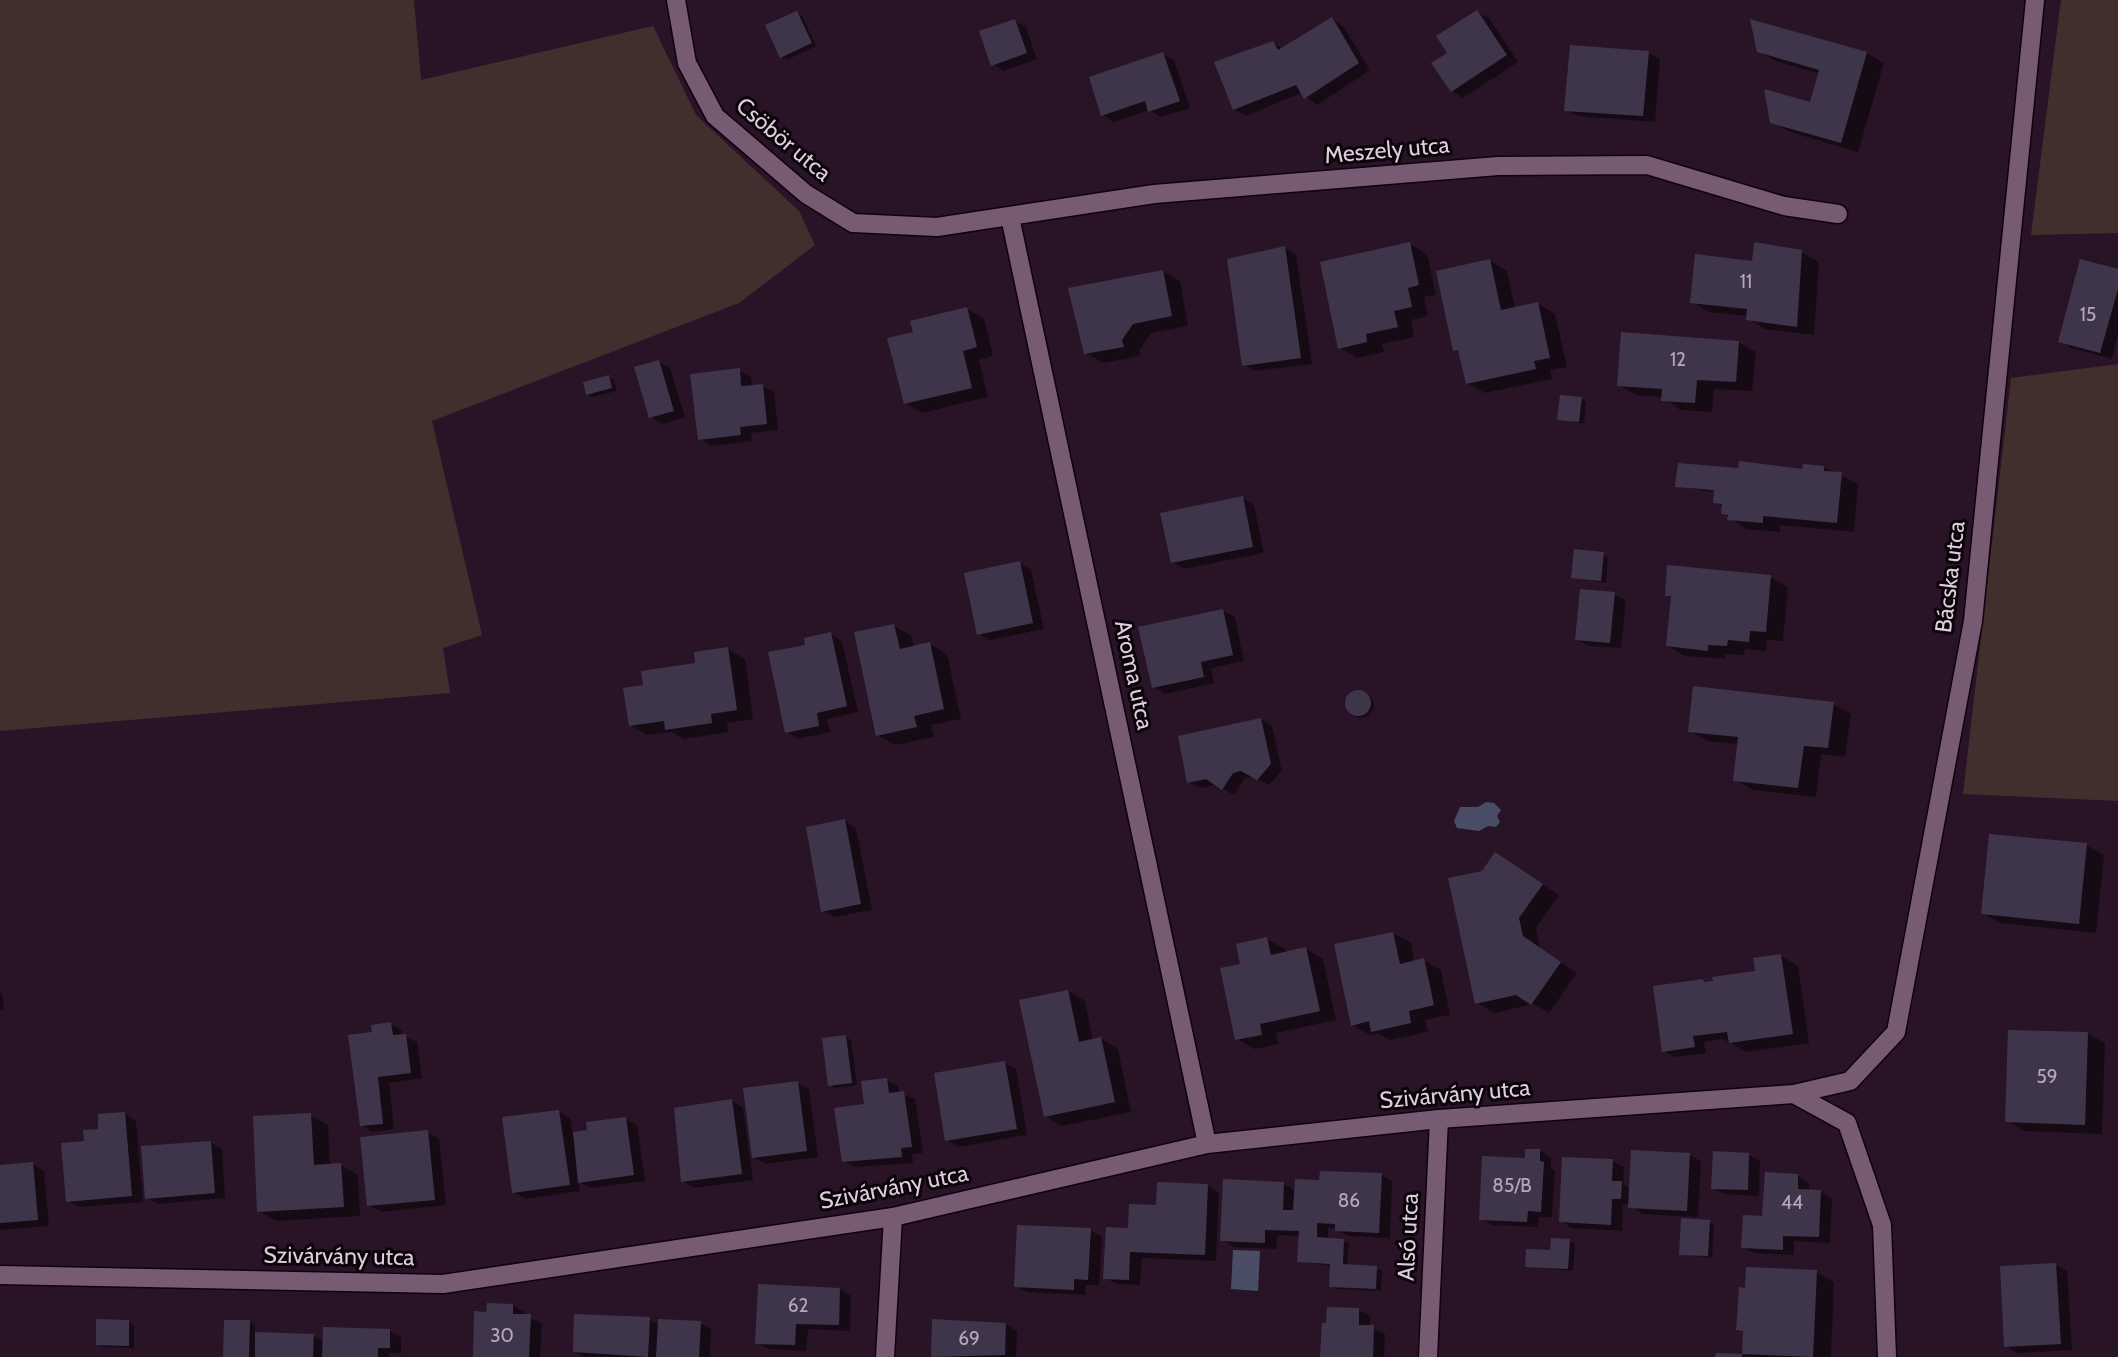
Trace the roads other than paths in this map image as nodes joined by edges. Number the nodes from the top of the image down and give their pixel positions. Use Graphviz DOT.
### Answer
graph roads {
  1 [pos="676,0"];
  2 [pos="2035,0"];
  3 [pos="1838,214"];
  4 [pos="1010,217"];
  5 [pos="937,228"];
  6 [pos="1794,1094"];
  7 [pos="1439,1119"];
  8 [pos="1207,1144"];
  9 [pos="893,1217"];
  10 [pos="0,1275"];
  11 [pos="886,1357"];
  12 [pos="1428,1357"];
  13 [pos="1888,1357"];
  1 -- 5 [label="street, Csöbör utca"];
  2 -- 6 [label="street, Bácska utca"];
  3 -- 4 [label="street, Meszely utca"];
  4 -- 5 [label="street, Meszely utca"];
  4 -- 8 [label="street, Aroma utca"];
  6 -- 7 [label="street, Szivárvány utca"];
  6 -- 13 [label="street"];
  7 -- 8 [label="street, Szivárvány utca"];
  7 -- 12 [label="street, Alsó utca"];
  8 -- 9 [label="street, Szivárvány utca"];
  9 -- 10 [label="street, Szivárvány utca"];
  9 -- 11 [label="street"];
}
